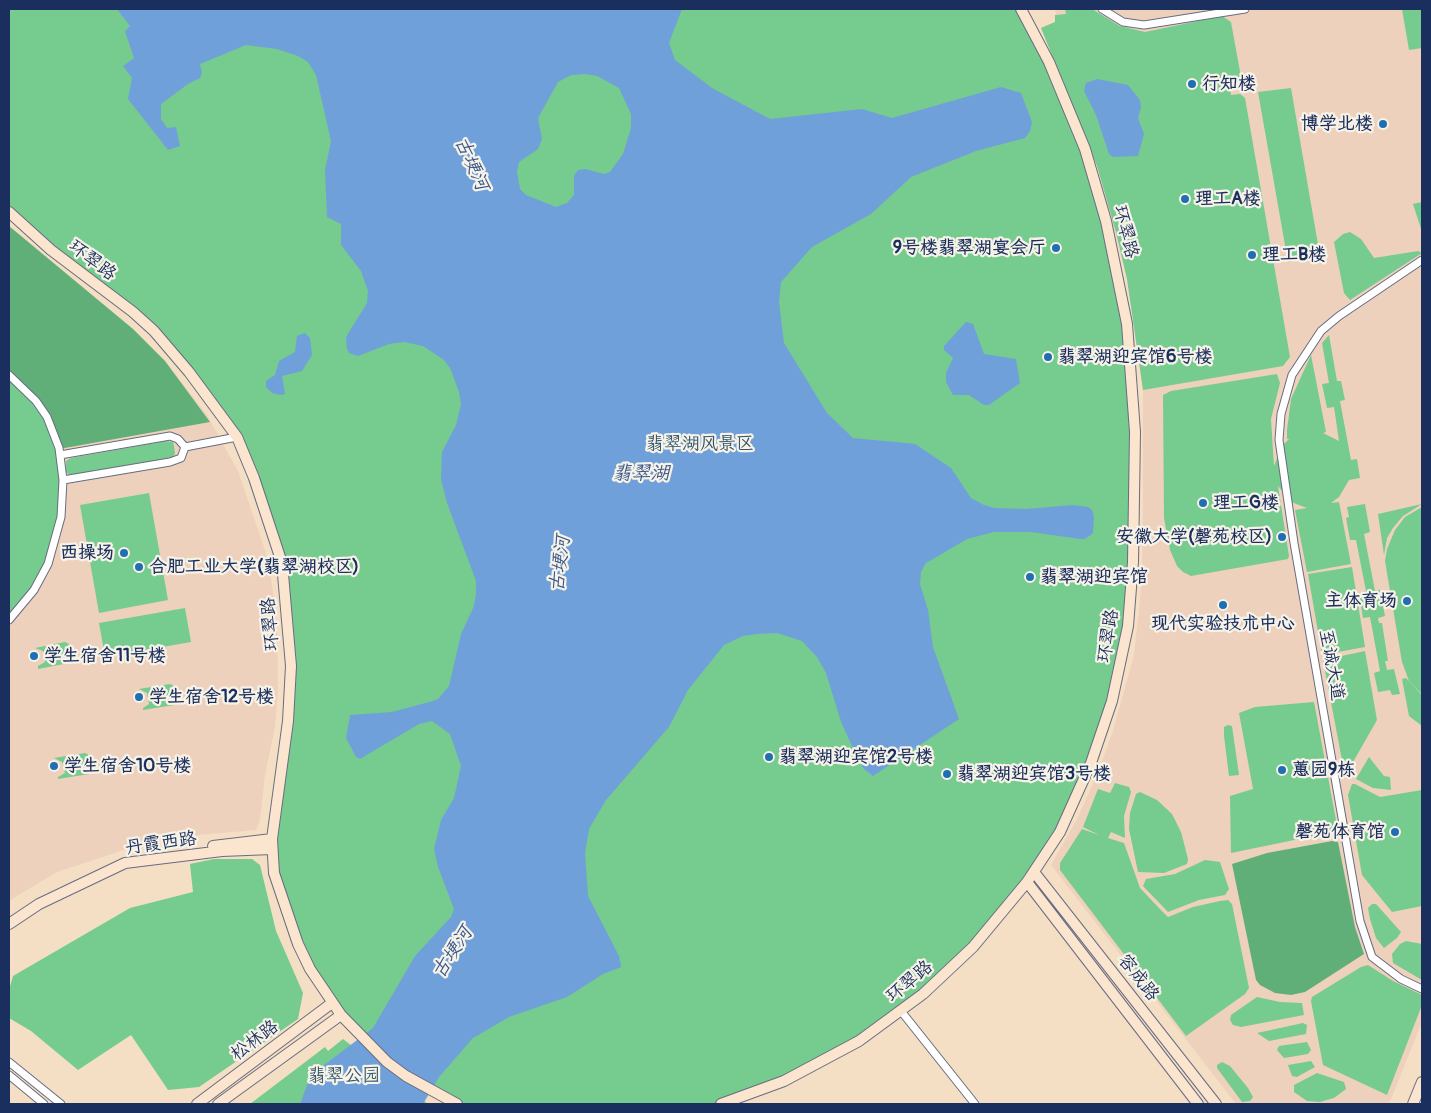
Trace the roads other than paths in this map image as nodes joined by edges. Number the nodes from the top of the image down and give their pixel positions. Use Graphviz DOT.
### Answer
graph roads {
  1 [pos="1022,9"];
  2 [pos="1102,9"];
  3 [pos="1245,9"];
  4 [pos="9,212"];
  5 [pos="1422,260"];
  6 [pos="9,375"];
  7 [pos="237,437"];
  8 [pos="185,447"];
  9 [pos="60,454"];
  10 [pos="63,480"];
  11 [pos="9,620"];
  12 [pos="272,844"];
  13 [pos="1034,872"];
  14 [pos="1027,882"];
  15 [pos="9,917"];
  16 [pos="9,924"];
  17 [pos="1422,989"];
  18 [pos="332,1003"];
  19 [pos="901,1011"];
  20 [pos="340,1015"];
  21 [pos="9,1062"];
  22 [pos="9,1075"];
  23 [pos="1422,1082"];
  24 [pos="44,1104"];
  25 [pos="61,1104"];
  26 [pos="197,1104"];
  27 [pos="218,1104"];
  28 [pos="457,1104"];
  29 [pos="721,1104"];
  30 [pos="975,1104"];
  31 [pos="1198,1104"];
  32 [pos="1216,1104"];
  33 [pos="1413,1104"];
  1 -- 13 [label="street, 环翠路"];
  2 -- 3 [label="street"];
  4 -- 7 [label="street, 环翠路"];
  5 -- 17 [label="street, 至诚大道"];
  6 -- 9 [label="street"];
  7 -- 8 [label="street"];
  7 -- 12 [label="street, 环翠路"];
  8 -- 9 [label="street"];
  8 -- 10 [label="street"];
  9 -- 10 [label="street"];
  10 -- 11 [label="street"];
  12 -- 15 [label="street, 丹霞西路"];
  12 -- 16 [label="street, 丹霞西路"];
  12 -- 18 [label="street, 环翠路"];
  13 -- 14 [label="street, 环翠路"];
  13 -- 32 [label="street, 容成路"];
  14 -- 19 [label="street, 环翠路"];
  14 -- 31 [label="street, 容成路"];
  18 -- 20 [label="street, 环翠路"];
  18 -- 26 [label="street, 松林路"];
  19 -- 29 [label="street, 环翠路"];
  19 -- 30 [label="street"];
  20 -- 27 [label="street, 松林路"];
  20 -- 28 [label="street, 环翠路"];
  21 -- 25 [label="street"];
  22 -- 24 [label="street"];
  23 -- 33 [label="street"];
}
